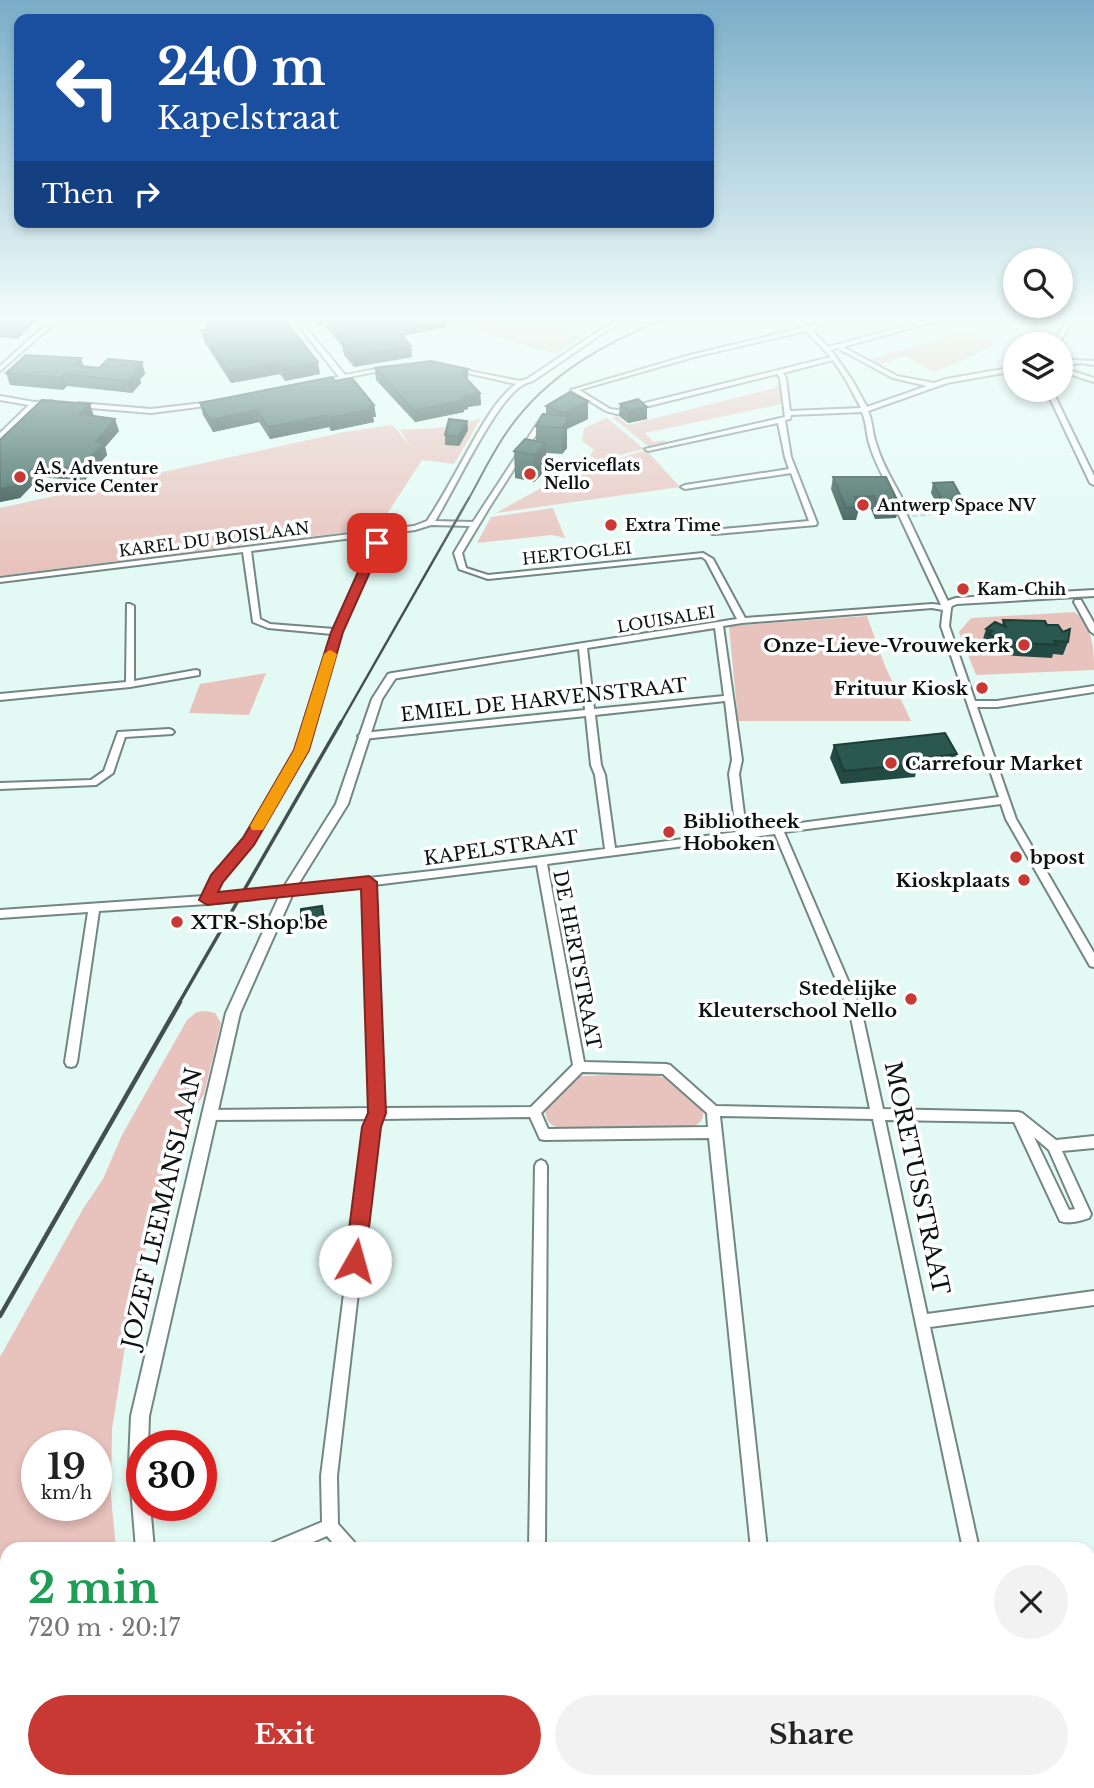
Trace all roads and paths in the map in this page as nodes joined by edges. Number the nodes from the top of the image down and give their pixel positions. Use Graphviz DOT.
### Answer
graph roads {
  1 [pos="216,403"];
  2 [pos="503,403"];
  3 [pos="597,403"];
  4 [pos="652,403"];
  5 [pos="786,403"];
  6 [pos="862,403"];
  7 [pos="883,403"];
  8 [pos="1056,403"];
  9 [pos="34,404"];
  10 [pos="64,404"];
  11 [pos="76,405"];
  12 [pos="556,407"];
  13 [pos="865,410"];
  14 [pos="787,413"];
  15 [pos="781,419"];
  16 [pos="0,437"];
  17 [pos="648,449"];
  18 [pos="793,471"];
  19 [pos="1094,483"];
  20 [pos="684,487"];
  21 [pos="430,523"];
  22 [pos="475,524"];
  23 [pos="715,532"];
  24 [pos="381,533"];
  25 [pos="247,550"];
  26 [pos="0,580"];
  27 [pos="1094,593"];
  28 [pos="1094,600"];
  29 [pos="1079,602"];
  30 [pos="130,606"];
  31 [pos="947,608"];
  32 [pos="742,621"];
  33 [pos="719,624"];
  34 [pos="1094,631"];
  35 [pos="337,632"];
  36 [pos="583,646"];
  37 [pos="196,673"];
  38 [pos="391,676"];
  39 [pos="130,684"];
  40 [pos="1094,689"];
  41 [pos="0,697"];
  42 [pos="729,698"];
  43 [pos="971,704"];
  44 [pos="590,713"];
  45 [pos="169,732"];
  46 [pos="363,736"];
  47 [pos="0,786"];
  48 [pos="1004,800"];
  49 [pos="778,829"];
  50 [pos="741,834"];
  51 [pos="610,850"];
  52 [pos="541,860"];
  53 [pos="369,882"];
  54 [pos="288,890"];
  55 [pos="207,900"];
  56 [pos="94,907"];
  57 [pos="0,914"];
  58 [pos="1094,963"];
  59 [pos="71,1062"];
  60 [pos="579,1067"];
  61 [pos="713,1111"];
  62 [pos="534,1112"];
  63 [pos="377,1113"];
  64 [pos="877,1114"];
  65 [pos="208,1115"];
  66 [pos="1018,1117"];
  67 [pos="715,1132"];
  68 [pos="1094,1142"];
  69 [pos="1054,1146"];
  70 [pos="541,1166"];
  71 [pos="1094,1298"];
  72 [pos="923,1321"];
  73 [pos="330,1527"];
  74 [pos="144,1542"];
  75 [pos="295,1542"];
  76 [pos="343,1542"];
  77 [pos="537,1542"];
  78 [pos="758,1542"];
  79 [pos="970,1542"];
  1 -- 11 [label="street"];
  2 -- 21 [label="street"];
  3 -- 4 [label="street"];
  5 -- 14 [label="street"];
  6 -- 13 [label="street"];
  7 -- 13 [label="street"];
  8 -- 19 [label="street"];
  9 -- 10 [label="street"];
  9 -- 16 [label="street"];
  12 -- 22 [label="street"];
  13 -- 14 [label="street"];
  13 -- 31 [label="street"];
  14 -- 15 [label="street"];
  15 -- 17 [label="street"];
  15 -- 18 [label="street"];
  18 -- 20 [label="street"];
  18 -- 23 [label="street"];
  21 -- 22 [label="street, KAREL DU BOISLAAN"];
  21 -- 24 [label="street, KAREL DU BOISLAAN"];
  22 -- 32 [label="street, HERTOGLEI"];
  24 -- 25 [label="street, KAREL DU BOISLAAN"];
  24 -- 35 [label="street"];
  25 -- 26 [label="street, KAREL DU BOISLAAN"];
  25 -- 35 [label="street"];
  27 -- 31 [label="street"];
  28 -- 29 [label="street"];
  29 -- 31 [label="street"];
  29 -- 34 [label="street"];
  30 -- 39 [label="street"];
  31 -- 32 [label="street, LOUISALEI"];
  31 -- 43 [label="street"];
  32 -- 33 [label="street, LOUISALEI"];
  33 -- 36 [label="street, LOUISALEI"];
  33 -- 42 [label="street"];
  35 -- 55 [label="street"];
  36 -- 38 [label="street, LOUISALEI"];
  36 -- 44 [label="street"];
  37 -- 39 [label="street"];
  38 -- 46 [label="street, JOZEF LEEMANSLAAN"];
  39 -- 41 [label="street"];
  40 -- 43 [label="street"];
  42 -- 44 [label="street, EMIEL DE HARVENSTRAAT"];
  42 -- 50 [label="street"];
  43 -- 48 [label="street"];
  44 -- 46 [label="street, EMIEL DE HARVENSTRAAT"];
  44 -- 51 [label="street"];
  45 -- 47 [label="street"];
  46 -- 54 [label="street, JOZEF LEEMANSLAAN"];
  48 -- 49 [label="street, KAPELSTRAAT"];
  48 -- 58 [label="street"];
  49 -- 50 [label="street, KAPELSTRAAT"];
  49 -- 64 [label="street, MORETUSSTRAAT"];
  50 -- 51 [label="street, KAPELSTRAAT"];
  51 -- 52 [label="street, KAPELSTRAAT"];
  52 -- 53 [label="street, KAPELSTRAAT"];
  52 -- 60 [label="street, DE HERTSTRAAT"];
  53 -- 54 [label="street, KAPELSTRAAT"];
  53 -- 63 [label="street"];
  54 -- 55 [label="street, KAPELSTRAAT"];
  54 -- 65 [label="street, JOZEF LEEMANSLAAN"];
  55 -- 56 [label="street, KAPELSTRAAT"];
  56 -- 57 [label="street, KAPELSTRAAT"];
  56 -- 59 [label="street"];
  60 -- 61 [label="street"];
  60 -- 62 [label="street"];
  61 -- 64 [label="street"];
  61 -- 67 [label="street"];
  62 -- 63 [label="street"];
  62 -- 67 [label="street"];
  63 -- 65 [label="street"];
  63 -- 73 [label="street"];
  64 -- 66 [label="street"];
  64 -- 72 [label="street, MORETUSSTRAAT"];
  65 -- 74 [label="street, JOZEF LEEMANSLAAN"];
  66 -- 69 [label="street"];
  66 -- 69 [label="street"];
  67 -- 78 [label="street"];
  68 -- 69 [label="street"];
  70 -- 77 [label="street"];
  71 -- 72 [label="street"];
  72 -- 79 [label="street, MORETUSSTRAAT"];
  73 -- 75 [label="street"];
  73 -- 76 [label="street"];
}
